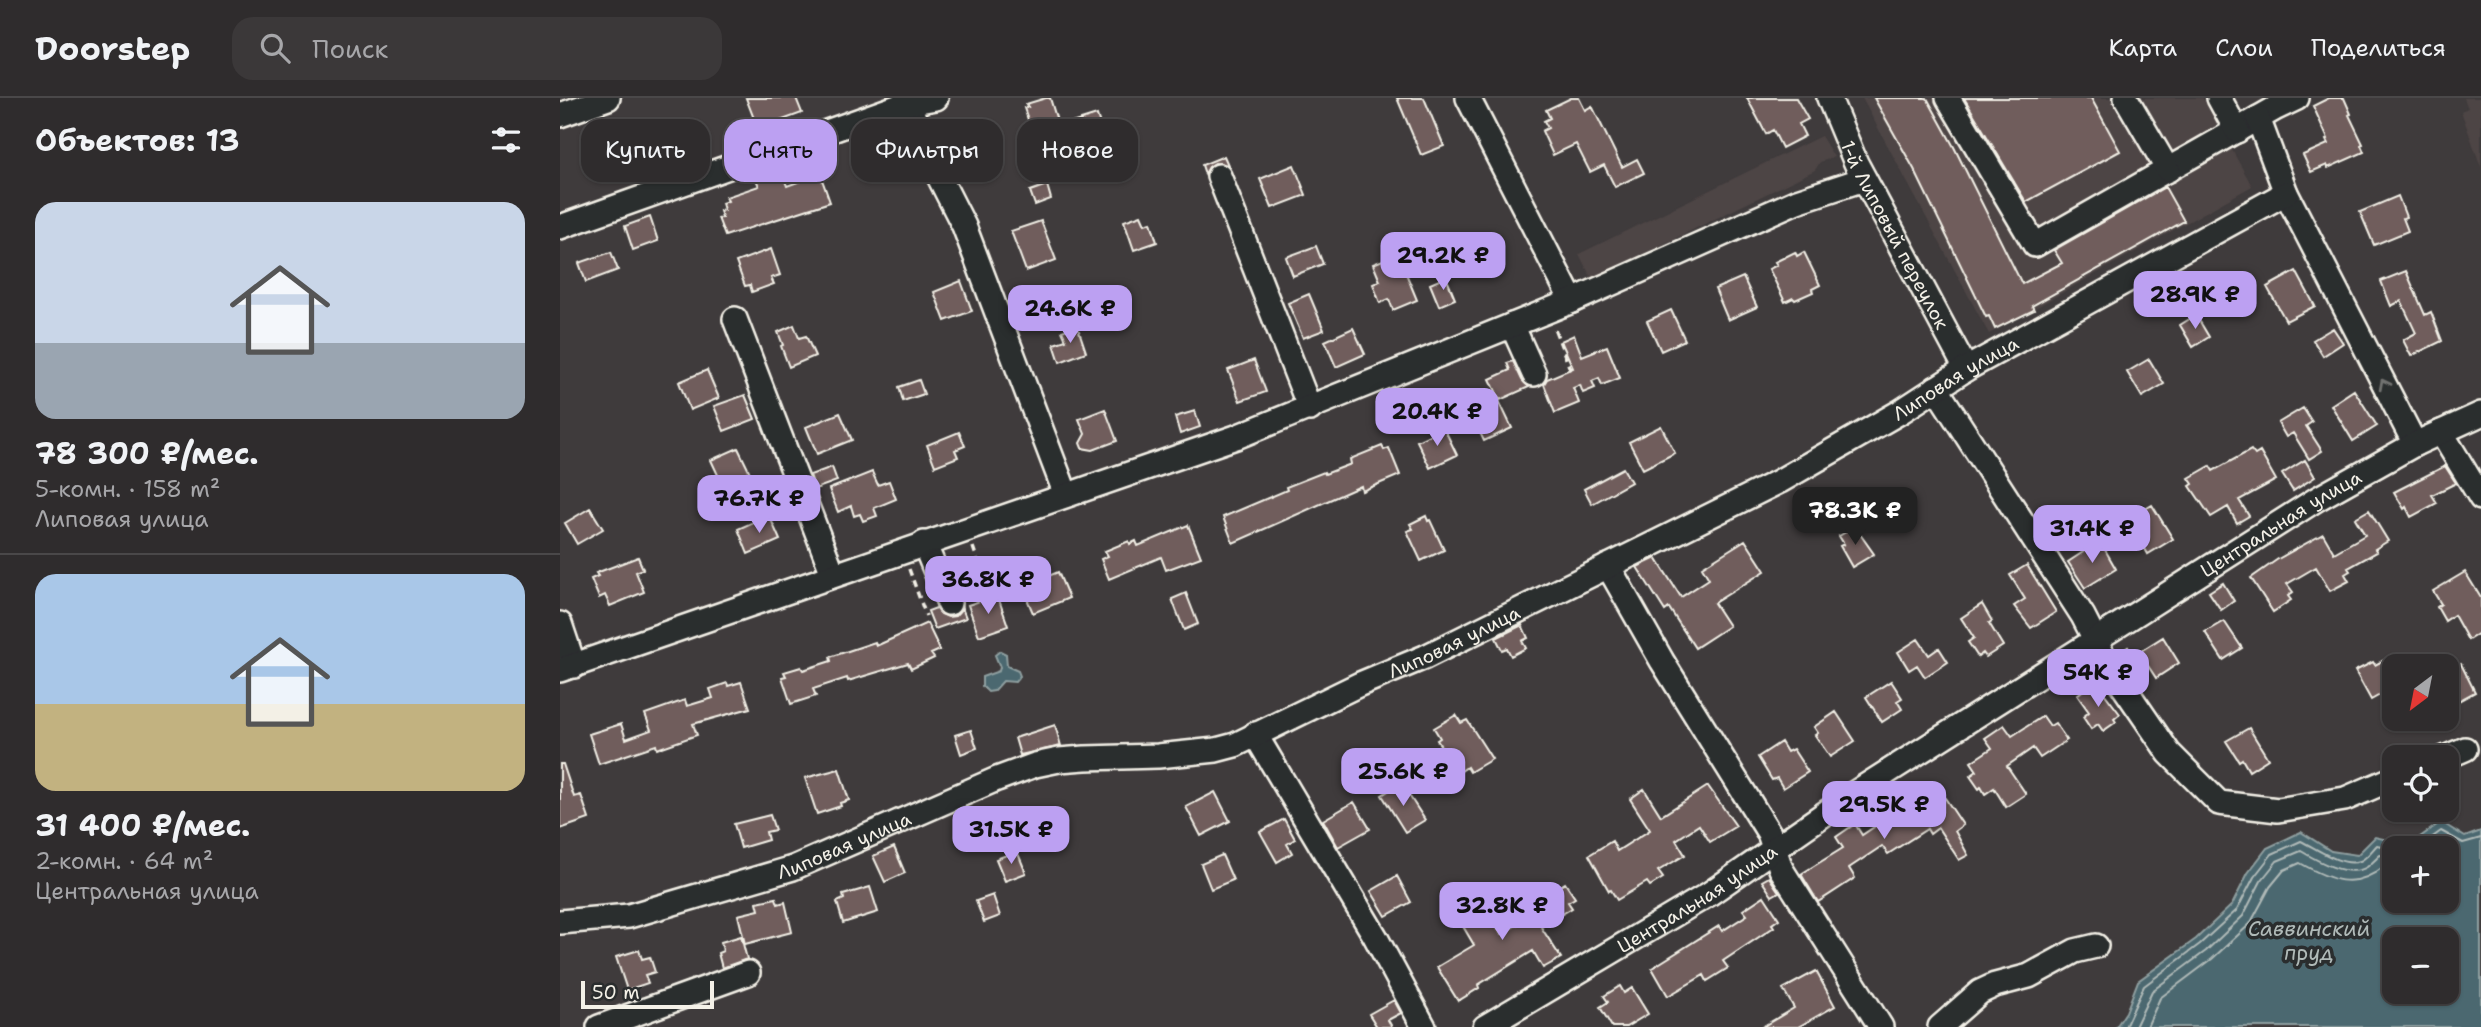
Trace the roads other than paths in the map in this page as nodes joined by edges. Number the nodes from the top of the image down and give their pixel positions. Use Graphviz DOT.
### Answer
graph roads {
  1 [pos="608,98"];
  2 [pos="936,98"];
  3 [pos="1468,98"];
  4 [pos="1829,98"];
  5 [pos="1948,98"];
  6 [pos="2126,98"];
  7 [pos="2220,98"];
  8 [pos="2297,98"];
  9 [pos="907,100"];
  10 [pos="560,115"];
  11 [pos="2258,118"];
  12 [pos="2237,131"];
  13 [pos="2168,170"];
  14 [pos="1219,176"];
  15 [pos="1864,179"];
  16 [pos="2286,193"];
  17 [pos="560,227"];
  18 [pos="1572,301"];
  19 [pos="735,319"];
  20 [pos="1512,325"];
  21 [pos="1966,369"];
  22 [pos="1534,374"];
  23 [pos="1936,388"];
  24 [pos="1310,408"];
  25 [pos="2481,414"];
  26 [pos="2441,432"];
  27 [pos="2415,444"];
  28 [pos="1066,495"];
  29 [pos="2481,498"];
  30 [pos="913,547"];
  31 [pos="1608,566"];
  32 [pos="833,574"];
  33 [pos="949,603"];
  34 [pos="560,624"];
  35 [pos="2095,641"];
  36 [pos="567,668"];
  37 [pos="1255,734"];
  38 [pos="2382,783"];
  39 [pos="1774,849"];
  40 [pos="560,922"];
  41 [pos="2096,946"];
  42 [pos="748,973"];
  43 [pos="599,1027"];
  44 [pos="1424,1027"];
  45 [pos="1485,1027"];
  46 [pos="1881,1027"];
  47 [pos="1940,1027"];
  1 -- 10 [label="street"];
  2 -- 9 [label="street"];
  3 -- 18 [label="street"];
  4 -- 15 [label="street, 1-й Липовый переулок"];
  5 -- 13 [label="street"];
  6 -- 13 [label="street"];
  7 -- 12 [label="street"];
  8 -- 11 [label="street"];
  9 -- 17 [label="street"];
  9 -- 28 [label="street"];
  11 -- 12 [label="street"];
  11 -- 16 [label="street"];
  12 -- 13 [label="street"];
  14 -- 24 [label="street"];
  15 -- 18 [label="street"];
  15 -- 21 [label="street, 1-й Липовый переулок"];
  16 -- 21 [label="street, Липовая улица"];
  27 -- 16 [label="street, one-way"];
  18 -- 20 [label="street"];
  19 -- 32 [label="street"];
  20 -- 22 [label="street"];
  20 -- 24 [label="street"];
  21 -- 23 [label="street, Липовая улица"];
  23 -- 31 [label="street, Липовая улица"];
  23 -- 35 [label="street"];
  24 -- 28 [label="street"];
  25 -- 26 [label="street, Центральная улица"];
  26 -- 27 [label="street, Центральная улица"];
  26 -- 29 [label="street"];
  27 -- 35 [label="street, Центральная улица"];
  28 -- 30 [label="street"];
  30 -- 32 [label="street"];
  30 -- 33 [label="street"];
  31 -- 37 [label="street, Липовая улица"];
  31 -- 39 [label="street"];
  32 -- 36 [label="street"];
  34 -- 36 [label="street"];
  35 -- 38 [label="street"];
  35 -- 39 [label="street, Центральная улица"];
  37 -- 40 [label="street, Липовая улица"];
  37 -- 44 [label="street"];
  39 -- 45 [label="street, Центральная улица"];
  39 -- 46 [label="street"];
  41 -- 47 [label="street"];
  42 -- 43 [label="street"];
}
